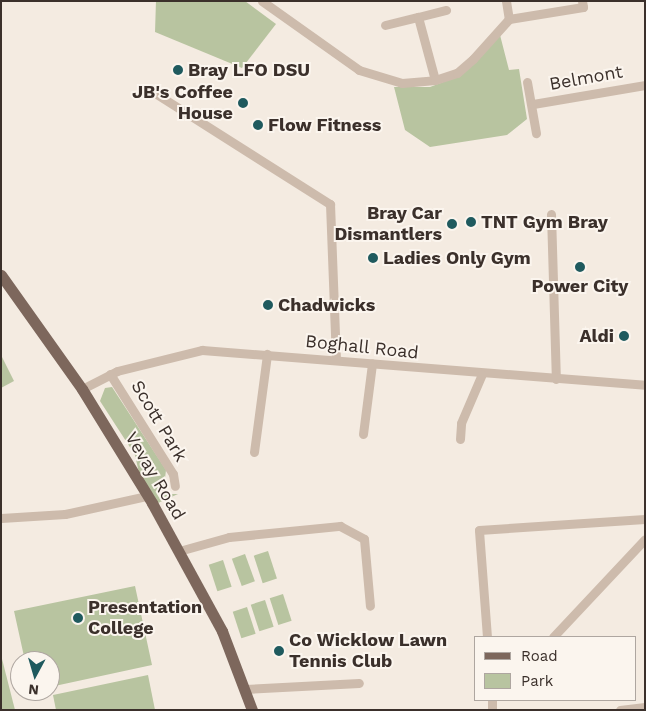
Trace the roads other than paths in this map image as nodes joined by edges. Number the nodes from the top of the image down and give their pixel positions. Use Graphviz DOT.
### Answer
graph roads {
  1 [pos="262,1"];
  2 [pos="506,1"];
  3 [pos="582,1"];
  4 [pos="446,10"];
  5 [pos="418,17"];
  6 [pos="509,19"];
  7 [pos="385,25"];
  8 [pos="435,80"];
  9 [pos="527,82"];
  10 [pos="645,84"];
  11 [pos="147,88"];
  12 [pos="532,104"];
  13 [pos="536,133"];
  14 [pos="552,214"];
  15 [pos="1,276"];
  16 [pos="267,354"];
  17 [pos="336,360"];
  18 [pos="372,364"];
  19 [pos="110,374"];
  20 [pos="482,374"];
  21 [pos="556,379"];
  22 [pos="645,386"];
  23 [pos="82,389"];
  24 [pos="363,434"];
  25 [pos="460,439"];
  26 [pos="254,452"];
  27 [pos="175,486"];
  28 [pos="147,496"];
  29 [pos="1,518"];
  30 [pos="645,519"];
  31 [pos="645,539"];
  32 [pos="178,551"];
  33 [pos="370,606"];
  34 [pos="487,636"];
  35 [pos="554,636"];
  36 [pos="359,683"];
  37 [pos="245,690"];
  38 [pos="645,708"];
  39 [pos="252,710"];
  40 [pos="620,710"];
  1 -- 8 [label="street"];
  2 -- 6 [label="street"];
  3 -- 6 [label="street"];
  4 -- 5 [label="street"];
  5 -- 7 [label="street"];
  5 -- 8 [label="street"];
  6 -- 8 [label="street"];
  9 -- 12 [label="street, Belmont"];
  10 -- 12 [label="street, Belmont"];
  11 -- 17 [label="street"];
  12 -- 13 [label="street, Belmont"];
  14 -- 21 [label="street"];
  15 -- 23 [label="main road, Vevay Road"];
  16 -- 17 [label="street, Boghall Road"];
  16 -- 19 [label="street, Boghall Road"];
  16 -- 26 [label="street"];
  17 -- 18 [label="street, Boghall Road"];
  18 -- 20 [label="street, Boghall Road"];
  18 -- 24 [label="street"];
  19 -- 23 [label="street, Boghall Road"];
  19 -- 27 [label="street, Scott Park"];
  20 -- 21 [label="street, Boghall Road"];
  20 -- 25 [label="street"];
  21 -- 22 [label="street, Boghall Road"];
  23 -- 28 [label="main road, Vevay Road"];
  28 -- 29 [label="street"];
  28 -- 32 [label="main road, Vevay Road"];
  30 -- 34 [label="street"];
  31 -- 35 [label="street"];
  32 -- 33 [label="street"];
  32 -- 37 [label="main road, Vevay Road"];
  36 -- 37 [label="street"];
  37 -- 39 [label="main road, Vevay Road"];
  38 -- 40 [label="street"];
}
